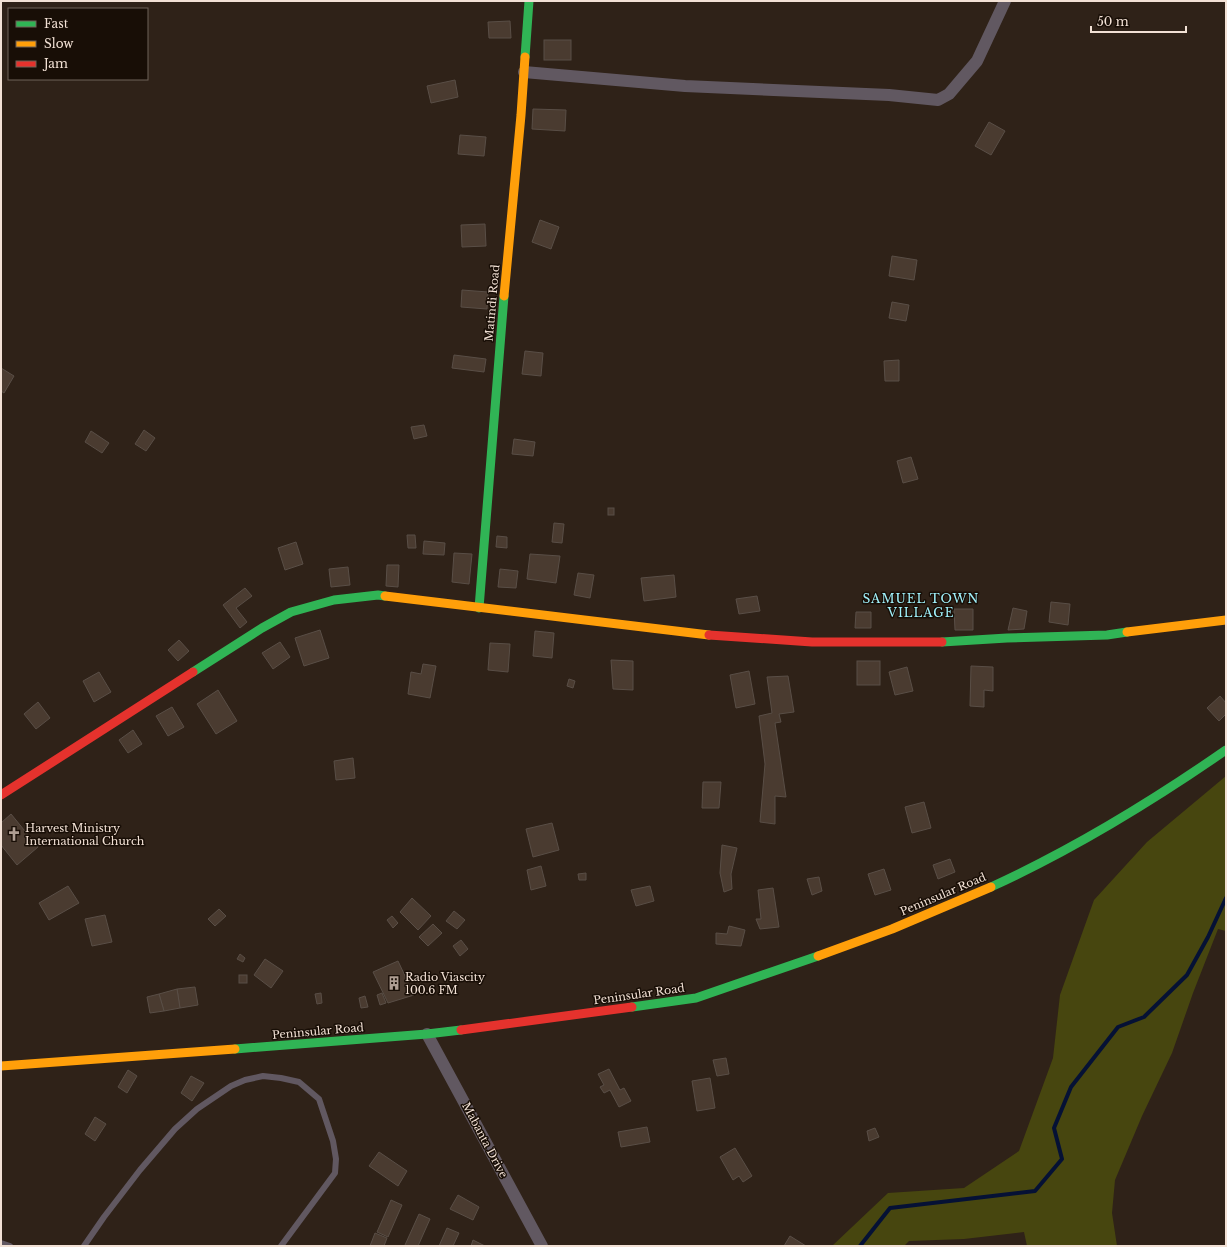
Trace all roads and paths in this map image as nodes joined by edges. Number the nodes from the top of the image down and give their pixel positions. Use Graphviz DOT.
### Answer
graph roads {
  1 [pos="529,1"];
  2 [pos="1005,1"];
  3 [pos="524,72"];
  4 [pos="479,608"];
  5 [pos="1226,620"];
  6 [pos="1226,750"];
  7 [pos="1,795"];
  8 [pos="427,1034"];
  9 [pos="1,1066"];
  10 [pos="1,1243"];
  11 [pos="10,1246"];
  12 [pos="84,1246"];
  13 [pos="281,1246"];
  14 [pos="542,1246"];
  1 -- 3 [label="street, Matindi Road"];
  2 -- 3 [label="street"];
  3 -- 4 [label="street, Matindi Road"];
  4 -- 5 [label="street"];
  4 -- 7 [label="street"];
  6 -- 8 [label="street, Peninsular Road"];
  8 -- 9 [label="street, Peninsular Road"];
  8 -- 14 [label="street, Mabanta Drive"];
  10 -- 11 [label="lane"];
  12 -- 13 [label="lane"];
}
